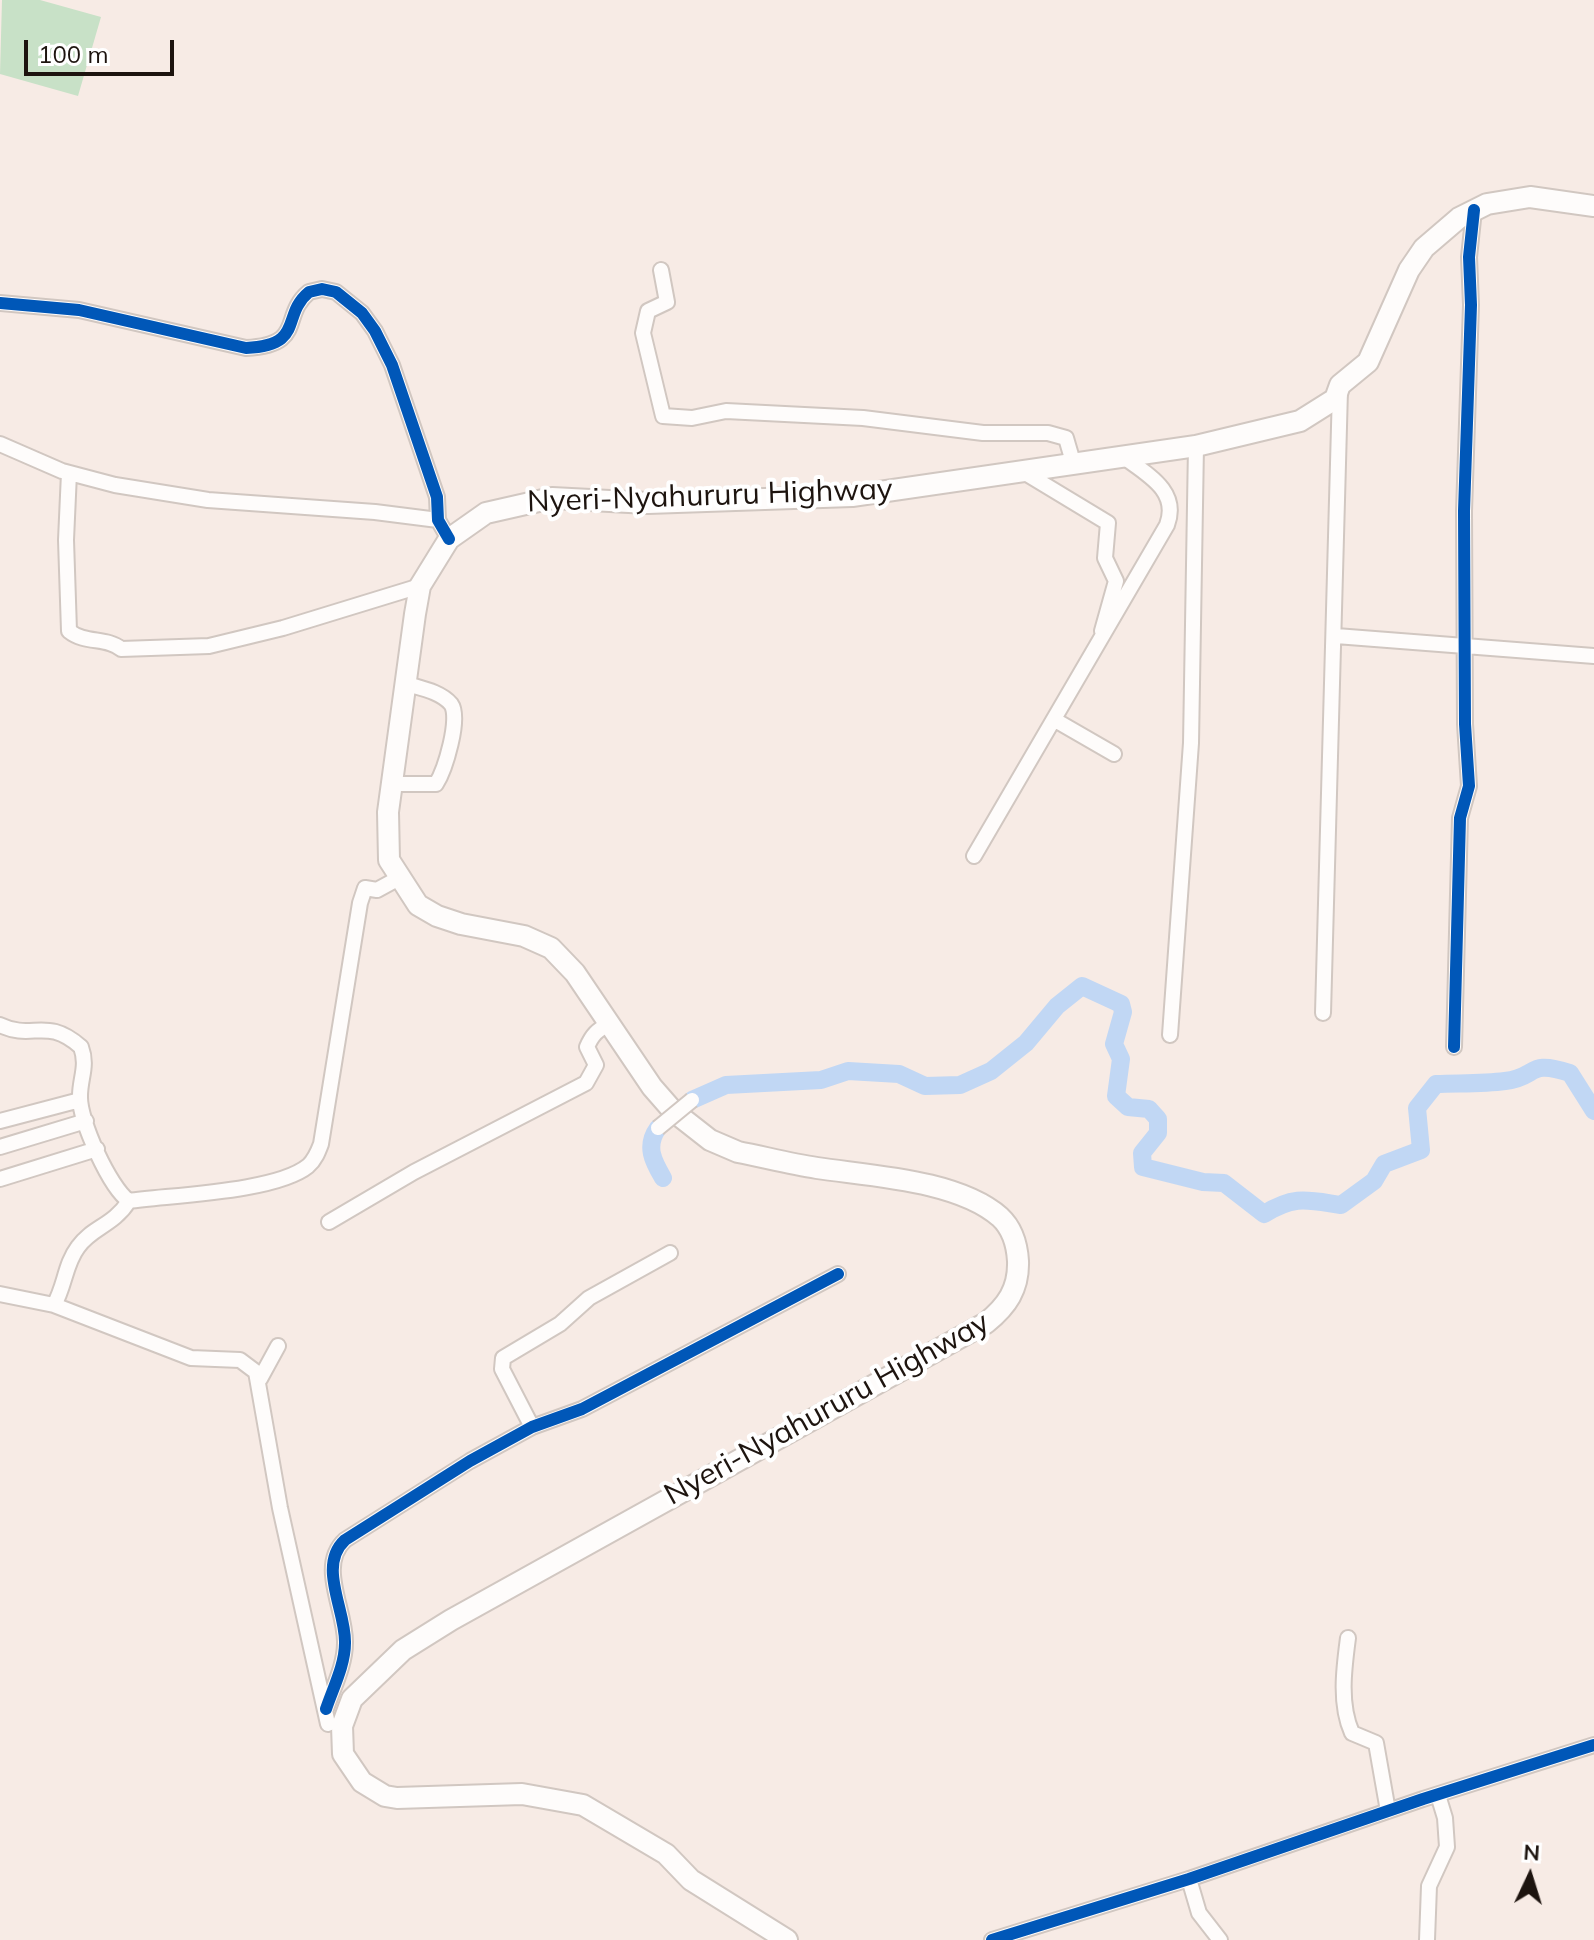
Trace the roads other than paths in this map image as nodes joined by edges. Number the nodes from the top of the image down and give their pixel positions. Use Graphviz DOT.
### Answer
graph roads {
  1 [pos="1594,206"];
  2 [pos="1474,210"];
  3 [pos="661,270"];
  4 [pos="0,303"];
  5 [pos="1340,385"];
  6 [pos="0,444"];
  7 [pos="1196,446"];
  8 [pos="1121,455"];
  9 [pos="1073,462"];
  10 [pos="1022,471"];
  11 [pos="69,473"];
  12 [pos="438,520"];
  13 [pos="449,539"];
  14 [pos="420,586"];
  15 [pos="1336,636"];
  16 [pos="1467,649"];
  17 [pos="1095,653"];
  18 [pos="1594,656"];
  19 [pos="404,683"];
  20 [pos="1055,720"];
  21 [pos="1114,754"];
  22 [pos="392,784"];
  23 [pos="974,856"];
  24 [pos="399,878"];
  25 [pos="1323,1013"];
  26 [pos="609,1024"];
  27 [pos="0,1025"];
  28 [pos="1170,1035"];
  29 [pos="1454,1047"];
  30 [pos="80,1100"];
  31 [pos="692,1100"];
  32 [pos="0,1121"];
  33 [pos="86,1121"];
  34 [pos="658,1128"];
  35 [pos="0,1147"];
  36 [pos="97,1149"];
  37 [pos="0,1179"];
  38 [pos="129,1201"];
  39 [pos="329,1222"];
  40 [pos="670,1253"];
  41 [pos="838,1274"];
  42 [pos="0,1294"];
  43 [pos="54,1305"];
  44 [pos="278,1346"];
  45 [pos="260,1379"];
  46 [pos="532,1427"];
  47 [pos="1348,1638"];
  48 [pos="1594,1745"];
  49 [pos="1438,1795"];
  50 [pos="1388,1811"];
  51 [pos="1189,1879"];
  52 [pos="787,1940"];
  53 [pos="992,1940"];
  54 [pos="1220,1940"];
  55 [pos="1427,1940"];
  1 -- 2 [label="highway, Nyeri-Nyahururu Highway"];
  2 -- 5 [label="highway, Nyeri-Nyahururu Highway"];
  2 -- 16 [label="street"];
  3 -- 9 [label="street"];
  4 -- 12 [label="street"];
  5 -- 7 [label="highway, Nyeri-Nyahururu Highway"];
  5 -- 15 [label="street"];
  6 -- 11 [label="street"];
  7 -- 8 [label="highway, Nyeri-Nyahururu Highway"];
  7 -- 28 [label="street"];
  8 -- 9 [label="highway, Nyeri-Nyahururu Highway"];
  8 -- 17 [label="street"];
  9 -- 10 [label="highway, Nyeri-Nyahururu Highway"];
  10 -- 13 [label="highway, Nyeri-Nyahururu Highway"];
  10 -- 17 [label="street"];
  11 -- 12 [label="street"];
  11 -- 14 [label="street"];
  12 -- 13 [label="street"];
  13 -- 14 [label="highway, Nyeri-Nyahururu Highway"];
  14 -- 19 [label="highway, Nyeri-Nyahururu Highway"];
  15 -- 16 [label="street"];
  15 -- 25 [label="street"];
  16 -- 18 [label="street"];
  16 -- 29 [label="street"];
  17 -- 20 [label="street"];
  19 -- 22 [label="highway, Nyeri-Nyahururu Highway"];
  19 -- 22 [label="street"];
  20 -- 21 [label="street"];
  20 -- 23 [label="street"];
  22 -- 24 [label="highway, Nyeri-Nyahururu Highway"];
  24 -- 26 [label="highway, Nyeri-Nyahururu Highway"];
  24 -- 38 [label="street"];
  26 -- 39 [label="street"];
  26 -- 52 [label="highway, Nyeri-Nyahururu Highway"];
  27 -- 30 [label="street"];
  30 -- 32 [label="street"];
  30 -- 33 [label="street"];
  31 -- 34 [label="street, bridge"];
  33 -- 35 [label="street"];
  33 -- 36 [label="street"];
  36 -- 37 [label="street"];
  36 -- 38 [label="street"];
  38 -- 43 [label="street"];
  40 -- 46 [label="street"];
  41 -- 46 [label="street"];
  42 -- 43 [label="street"];
  43 -- 45 [label="street"];
  44 -- 45 [label="street"];
  45 -- 46 [label="street"];
  47 -- 50 [label="street"];
  48 -- 49 [label="street"];
  49 -- 50 [label="street"];
  49 -- 55 [label="street"];
  50 -- 51 [label="street"];
  51 -- 53 [label="street"];
  51 -- 54 [label="street"];
}
